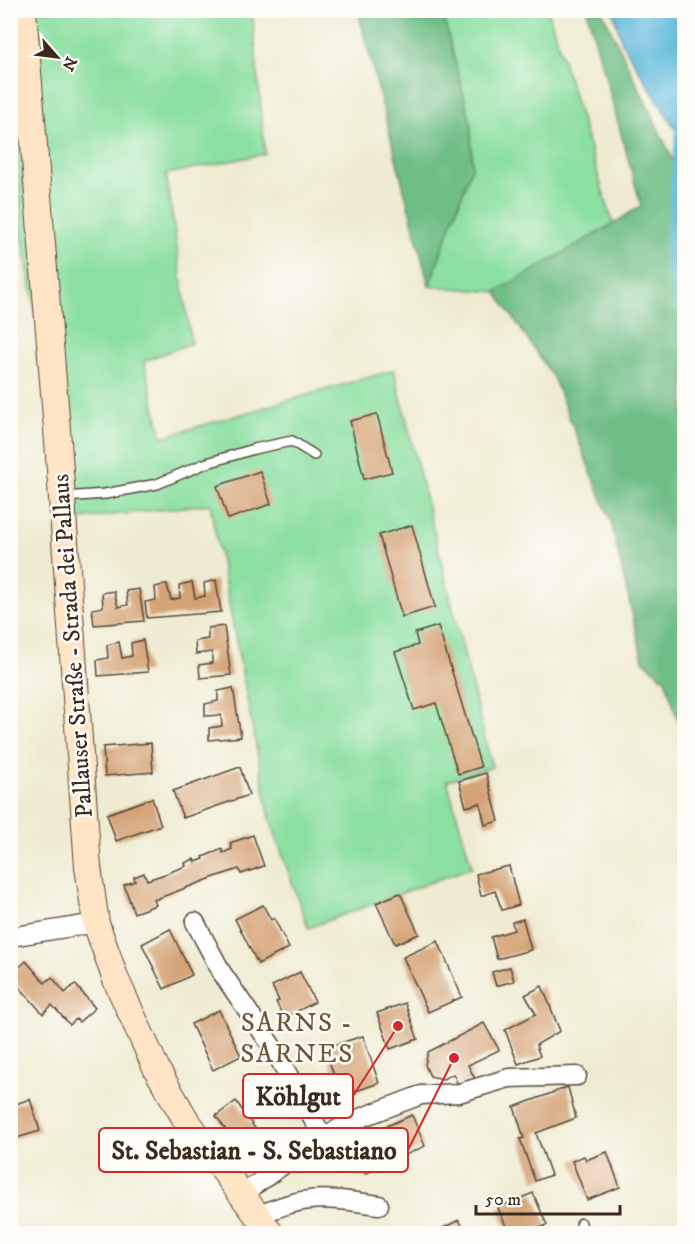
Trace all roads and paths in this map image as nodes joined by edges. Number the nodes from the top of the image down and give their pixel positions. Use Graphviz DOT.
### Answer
graph roads {
  1 [pos="23,10"];
  2 [pos="314,455"];
  3 [pos="61,497"];
  4 [pos="195,922"];
  5 [pos="96,923"];
  6 [pos="10,937"];
  7 [pos="577,1076"];
  8 [pos="323,1137"];
  9 [pos="242,1194"];
  10 [pos="379,1205"];
  11 [pos="265,1225"];
  1 -- 3 [label="street, Pallauser Straße - Strada dei Pallaus"];
  2 -- 3 [label="lane"];
  3 -- 5 [label="street, Pallauser Straße - Strada dei Pallaus"];
  4 -- 8 [label="street"];
  5 -- 6 [label="street"];
  5 -- 9 [label="street, Pallauser Straße - Strada dei Pallaus"];
  7 -- 8 [label="street"];
  8 -- 9 [label="street"];
  9 -- 11 [label="street, Pallauser Straße - Strada dei Pallaus"];
  10 -- 11 [label="street"];
}
